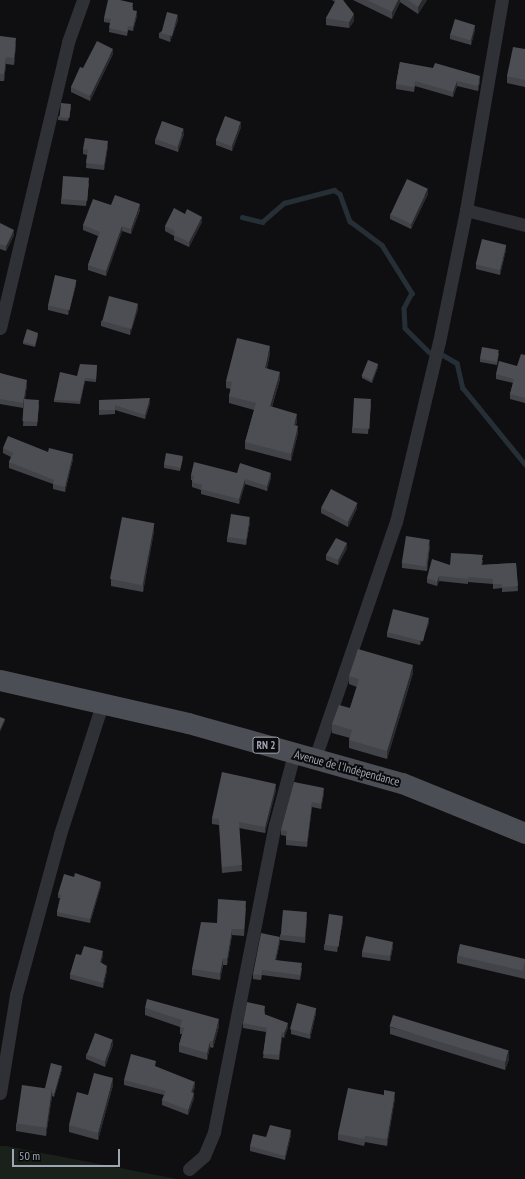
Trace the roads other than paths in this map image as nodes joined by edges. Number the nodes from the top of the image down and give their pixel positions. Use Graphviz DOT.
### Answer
graph roads {
  1 [pos="83,0"];
  2 [pos="502,0"];
  3 [pos="466,210"];
  4 [pos="525,225"];
  5 [pos="0,328"];
  6 [pos="0,680"];
  7 [pos="103,702"];
  8 [pos="294,754"];
  9 [pos="315,758"];
  10 [pos="525,833"];
  11 [pos="0,1093"];
  12 [pos="189,1169"];
  1 -- 5 [label="street"];
  2 -- 3 [label="street"];
  3 -- 4 [label="street"];
  3 -- 9 [label="street"];
  6 -- 7 [label="main road, Avenue de l'Indépendance / RN 2"];
  7 -- 8 [label="main road, Avenue de l'Indépendance / RN 2"];
  7 -- 11 [label="street"];
  8 -- 9 [label="main road, Avenue de l'Indépendance / RN 2"];
  8 -- 12 [label="street"];
  9 -- 10 [label="main road, Avenue de l'Indépendance / RN 2"];
}
